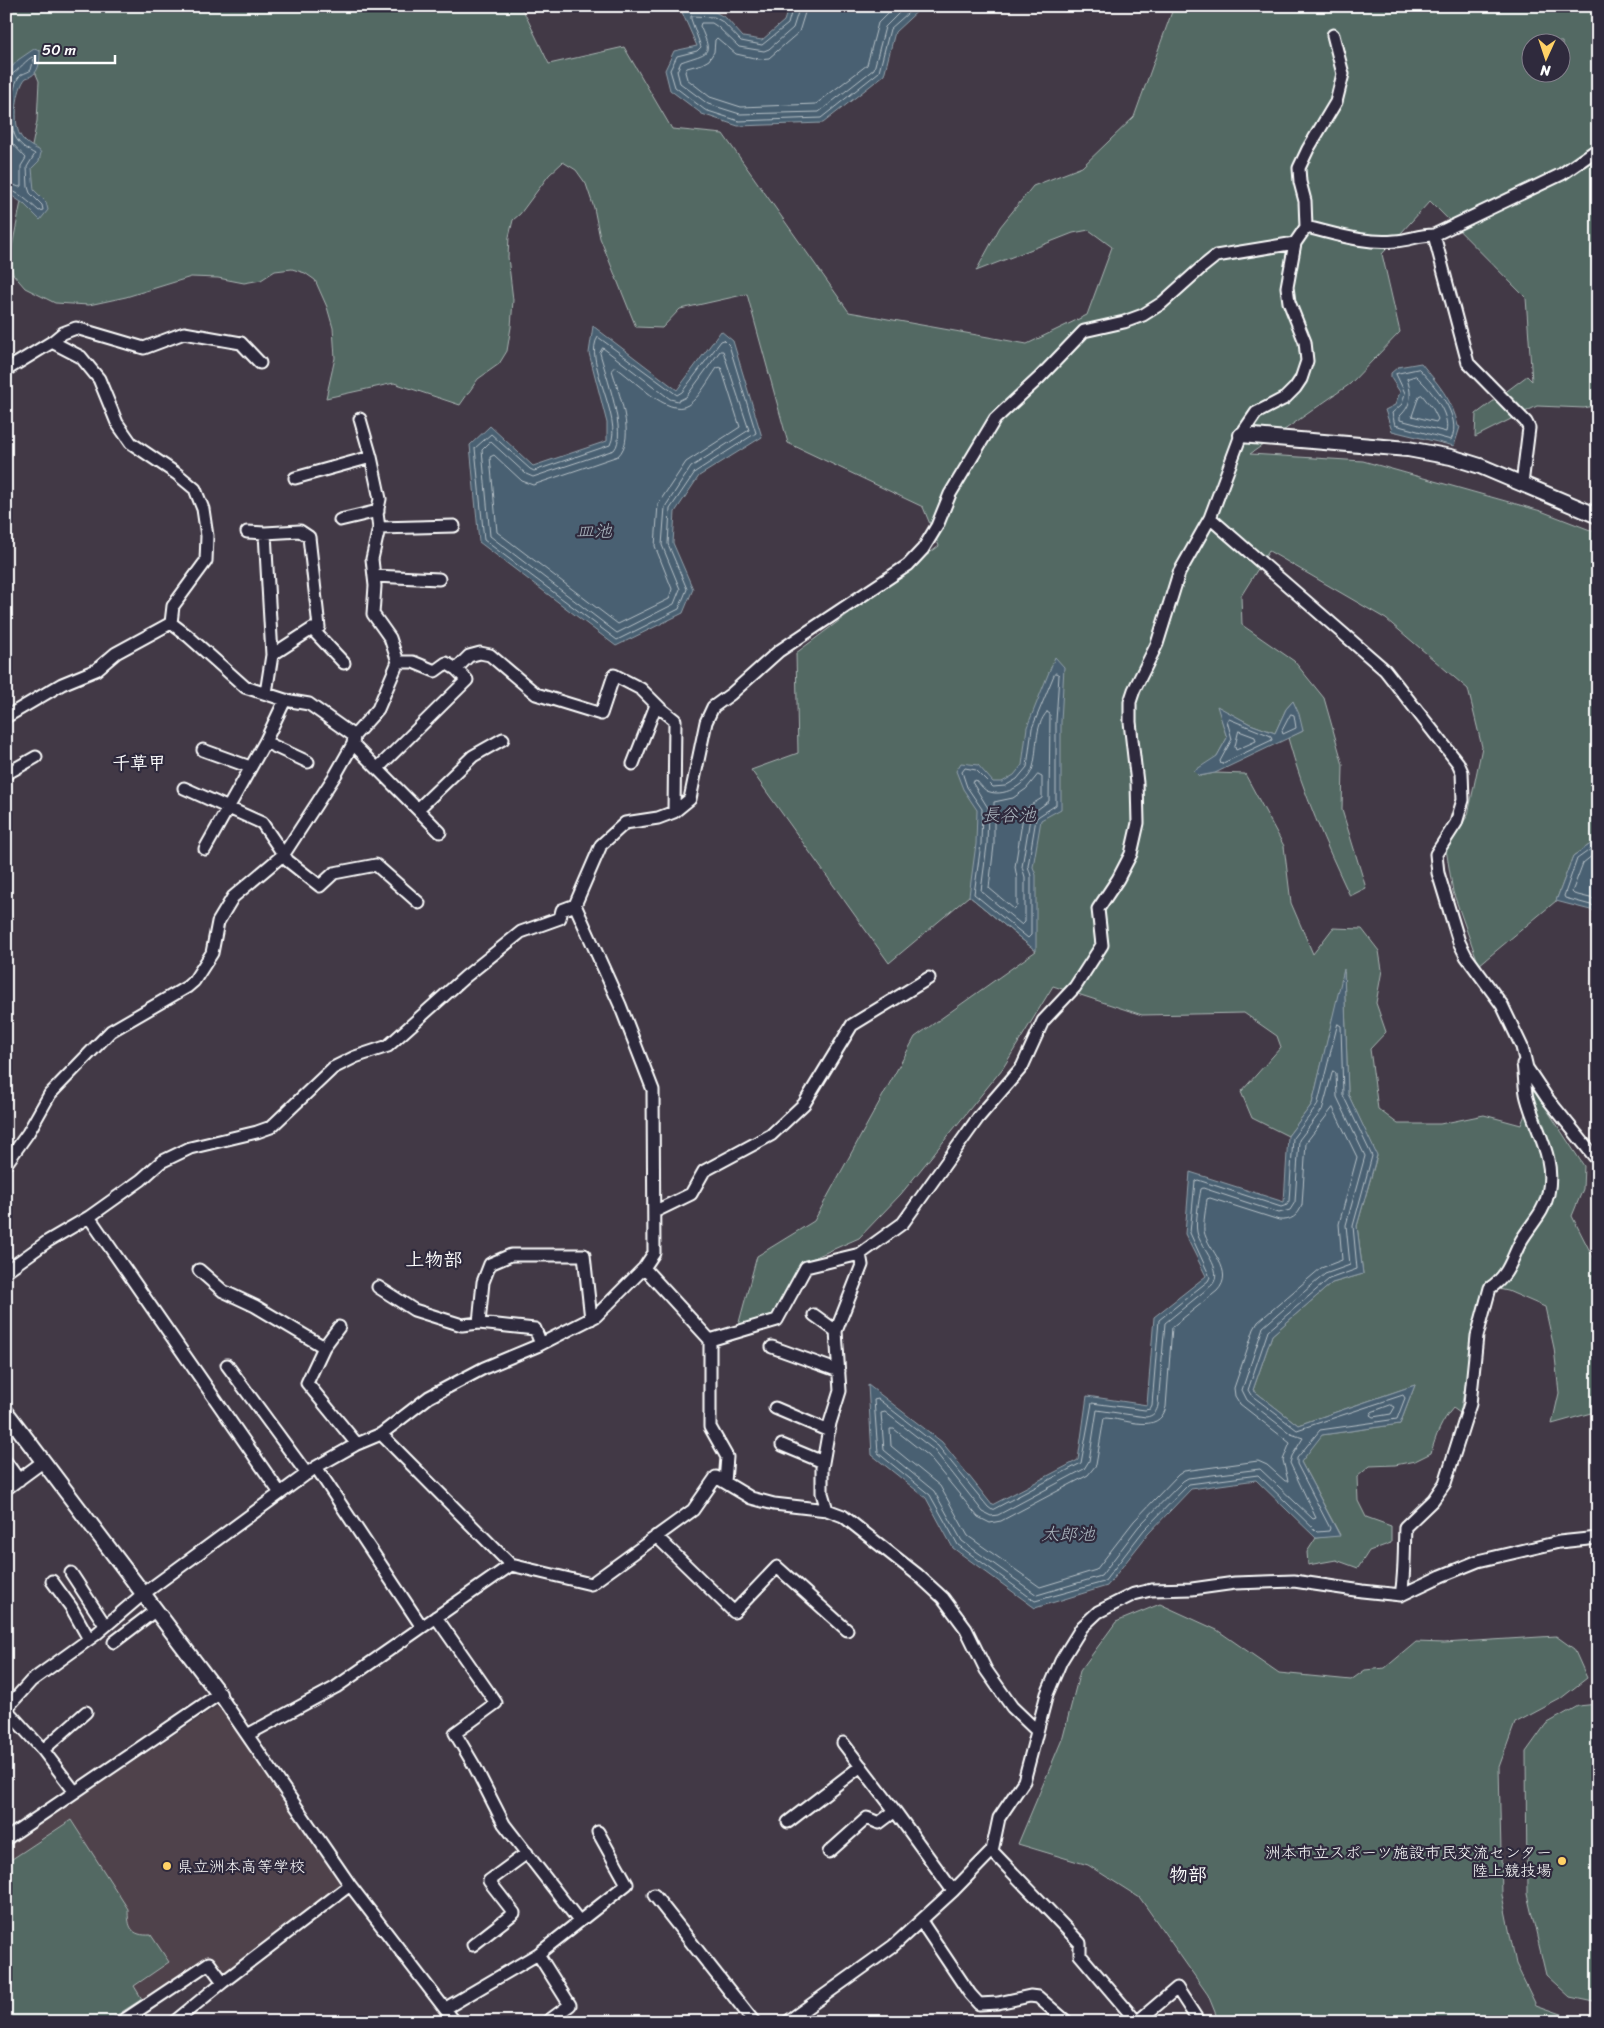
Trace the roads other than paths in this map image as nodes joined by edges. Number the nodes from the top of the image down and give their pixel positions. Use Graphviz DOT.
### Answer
graph roads {
  1 [pos="1333,35"];
  2 [pos="1598,149"];
  3 [pos="1306,227"];
  4 [pos="1434,235"];
  5 [pos="1295,243"];
  6 [pos="52,342"];
  7 [pos="260,363"];
  8 [pos="6,370"];
  9 [pos="360,419"];
  10 [pos="1241,435"];
  11 [pos="371,457"];
  12 [pos="295,478"];
  13 [pos="1522,484"];
  14 [pos="378,511"];
  15 [pos="1598,516"];
  16 [pos="1210,518"];
  17 [pos="340,520"];
  18 [pos="454,526"];
  19 [pos="379,528"];
  20 [pos="247,532"];
  21 [pos="265,534"];
  22 [pos="374,576"];
  23 [pos="438,579"];
  24 [pos="172,623"];
  25 [pos="312,630"];
  26 [pos="272,655"];
  27 [pos="398,662"];
  28 [pos="344,663"];
  29 [pos="456,669"];
  30 [pos="266,693"];
  31 [pos="285,700"];
  32 [pos="656,705"];
  33 [pos="6,717"];
  34 [pos="503,739"];
  35 [pos="353,740"];
  36 [pos="265,742"];
  37 [pos="203,750"];
  38 [pos="36,757"];
  39 [pos="308,762"];
  40 [pos="633,764"];
  41 [pos="250,767"];
  42 [pos="378,768"];
  43 [pos="6,774"];
  44 [pos="184,788"];
  45 [pos="418,808"];
  46 [pos="229,809"];
  47 [pos="674,812"];
  48 [pos="440,832"];
  49 [pos="205,849"];
  50 [pos="284,854"];
  51 [pos="419,903"];
  52 [pos="575,905"];
  53 [pos="929,978"];
  54 [pos="1522,1047"];
  55 [pos="1598,1161"];
  56 [pos="6,1164"];
  57 [pos="654,1212"];
  58 [pos="89,1217"];
  59 [pos="860,1254"];
  60 [pos="644,1268"];
  61 [pos="199,1270"];
  62 [pos="6,1272"];
  63 [pos="378,1287"];
  64 [pos="814,1315"];
  65 [pos="590,1319"];
  66 [pos="479,1323"];
  67 [pos="339,1327"];
  68 [pos="836,1331"];
  69 [pos="710,1340"];
  70 [pos="541,1344"];
  71 [pos="324,1347"];
  72 [pos="772,1348"];
  73 [pos="228,1366"];
  74 [pos="839,1371"];
  75 [pos="775,1408"];
  76 [pos="6,1412"];
  77 [pos="829,1430"];
  78 [pos="381,1434"];
  79 [pos="357,1444"];
  80 [pos="782,1444"];
  81 [pos="44,1461"];
  82 [pos="6,1462"];
  83 [pos="823,1462"];
  84 [pos="311,1471"];
  85 [pos="19,1480"];
  86 [pos="725,1482"];
  87 [pos="6,1489"];
  88 [pos="280,1493"];
  89 [pos="827,1510"];
  90 [pos="656,1536"];
  91 [pos="1598,1538"];
  92 [pos="511,1565"];
  93 [pos="71,1573"];
  94 [pos="52,1581"];
  95 [pos="144,1594"];
  96 [pos="1401,1595"];
  97 [pos="156,1610"];
  98 [pos="436,1617"];
  99 [pos="105,1625"];
  100 [pos="422,1627"];
  101 [pos="847,1630"];
  102 [pos="89,1639"];
  103 [pos="114,1642"];
  104 [pos="6,1690"];
  105 [pos="219,1694"];
  106 [pos="9,1706"];
  107 [pos="86,1712"];
  108 [pos="1036,1730"];
  109 [pos="247,1735"];
  110 [pos="843,1743"];
  111 [pos="44,1750"];
  112 [pos="861,1766"];
  113 [pos="75,1792"];
  114 [pos="895,1810"];
  115 [pos="788,1822"];
  116 [pos="598,1832"];
  117 [pos="6,1839"];
  118 [pos="992,1851"];
  119 [pos="829,1852"];
  120 [pos="527,1854"];
  121 [pos="350,1885"];
  122 [pos="953,1891"];
  123 [pos="654,1896"];
  124 [pos="580,1921"];
  125 [pos="921,1921"];
  126 [pos="473,1944"];
  127 [pos="538,1954"];
  128 [pos="223,1982"];
  129 [pos="446,2008"];
  130 [pos="121,2022"];
  131 [pos="174,2022"];
  132 [pos="455,2022"];
  133 [pos="548,2022"];
  134 [pos="754,2022"];
  135 [pos="788,2022"];
  136 [pos="1067,2022"];
  137 [pos="1137,2022"];
  138 [pos="1200,2022"];
  1 -- 3 [label="street"];
  2 -- 4 [label="street"];
  3 -- 4 [label="street"];
  3 -- 5 [label="street"];
  4 -- 13 [label="street"];
  5 -- 10 [label="street"];
  5 -- 47 [label="street"];
  6 -- 7 [label="street"];
  6 -- 8 [label="street"];
  6 -- 24 [label="street"];
  9 -- 11 [label="street"];
  10 -- 13 [label="street"];
  10 -- 16 [label="street"];
  11 -- 12 [label="street"];
  11 -- 14 [label="street"];
  13 -- 15 [label="street"];
  14 -- 17 [label="street"];
  14 -- 19 [label="street"];
  16 -- 54 [label="street"];
  16 -- 59 [label="street"];
  18 -- 19 [label="street"];
  19 -- 22 [label="street"];
  20 -- 21 [label="street"];
  21 -- 25 [label="street"];
  21 -- 26 [label="street"];
  22 -- 23 [label="street"];
  22 -- 27 [label="street"];
  24 -- 30 [label="street"];
  24 -- 33 [label="street"];
  25 -- 26 [label="street"];
  25 -- 28 [label="street"];
  26 -- 30 [label="street"];
  27 -- 29 [label="street"];
  27 -- 35 [label="street"];
  29 -- 32 [label="street"];
  29 -- 42 [label="street"];
  30 -- 31 [label="street"];
  31 -- 35 [label="street"];
  31 -- 36 [label="street"];
  32 -- 40 [label="street"];
  32 -- 47 [label="street"];
  34 -- 45 [label="street"];
  35 -- 42 [label="street"];
  35 -- 50 [label="street"];
  36 -- 39 [label="street"];
  36 -- 41 [label="street"];
  37 -- 41 [label="street"];
  38 -- 43 [label="street"];
  41 -- 46 [label="street"];
  42 -- 45 [label="street"];
  44 -- 46 [label="street"];
  45 -- 48 [label="street"];
  46 -- 49 [label="street"];
  46 -- 50 [label="street"];
  47 -- 52 [label="street"];
  50 -- 51 [label="street"];
  50 -- 56 [label="street"];
  52 -- 57 [label="street"];
  52 -- 58 [label="street"];
  53 -- 57 [label="street"];
  54 -- 55 [label="street"];
  54 -- 96 [label="street"];
  57 -- 60 [label="street"];
  58 -- 62 [label="street"];
  58 -- 88 [label="street"];
  59 -- 68 [label="street"];
  59 -- 69 [label="street"];
  60 -- 65 [label="street"];
  60 -- 69 [label="street"];
  61 -- 71 [label="street"];
  63 -- 66 [label="street"];
  64 -- 68 [label="street"];
  65 -- 66 [label="street"];
  65 -- 70 [label="street"];
  66 -- 70 [label="street"];
  67 -- 71 [label="street"];
  68 -- 74 [label="street"];
  69 -- 86 [label="street"];
  70 -- 78 [label="street"];
  71 -- 79 [label="street"];
  72 -- 74 [label="street"];
  73 -- 84 [label="street"];
  74 -- 77 [label="street"];
  75 -- 77 [label="street"];
  76 -- 81 [label="street"];
  77 -- 83 [label="street"];
  78 -- 79 [label="street"];
  78 -- 92 [label="street"];
  79 -- 84 [label="street"];
  80 -- 83 [label="street"];
  81 -- 85 [label="street"];
  81 -- 95 [label="street"];
  82 -- 85 [label="street"];
  83 -- 89 [label="street"];
  84 -- 88 [label="street"];
  84 -- 100 [label="street"];
  85 -- 87 [label="street"];
  86 -- 89 [label="street"];
  86 -- 90 [label="street"];
  88 -- 95 [label="street"];
  89 -- 108 [label="street"];
  90 -- 92 [label="street"];
  90 -- 101 [label="street"];
  91 -- 96 [label="street"];
  92 -- 98 [label="street"];
  93 -- 99 [label="street"];
  94 -- 102 [label="street"];
  95 -- 97 [label="street"];
  95 -- 99 [label="street"];
  96 -- 108 [label="street"];
  97 -- 103 [label="street"];
  97 -- 105 [label="street"];
  98 -- 100 [label="street"];
  98 -- 120 [label="street"];
  99 -- 102 [label="street"];
  100 -- 109 [label="street"];
  102 -- 106 [label="street"];
  104 -- 106 [label="street"];
  105 -- 109 [label="street"];
  105 -- 113 [label="street"];
  106 -- 111 [label="street"];
  107 -- 111 [label="street"];
  108 -- 118 [label="street"];
  109 -- 121 [label="street"];
  110 -- 112 [label="street"];
  111 -- 113 [label="street"];
  112 -- 114 [label="street"];
  112 -- 115 [label="street"];
  113 -- 117 [label="street"];
  114 -- 119 [label="street"];
  114 -- 122 [label="street"];
  116 -- 124 [label="street"];
  118 -- 122 [label="street"];
  118 -- 137 [label="street"];
  120 -- 124 [label="street"];
  120 -- 126 [label="street"];
  121 -- 128 [label="street"];
  121 -- 129 [label="street"];
  122 -- 125 [label="street"];
  123 -- 134 [label="street"];
  124 -- 127 [label="street"];
  125 -- 135 [label="street"];
  125 -- 136 [label="street"];
  127 -- 129 [label="street"];
  127 -- 133 [label="street"];
  128 -- 130 [label="street"];
  128 -- 131 [label="street"];
  129 -- 132 [label="street"];
  137 -- 138 [label="street"];
}
